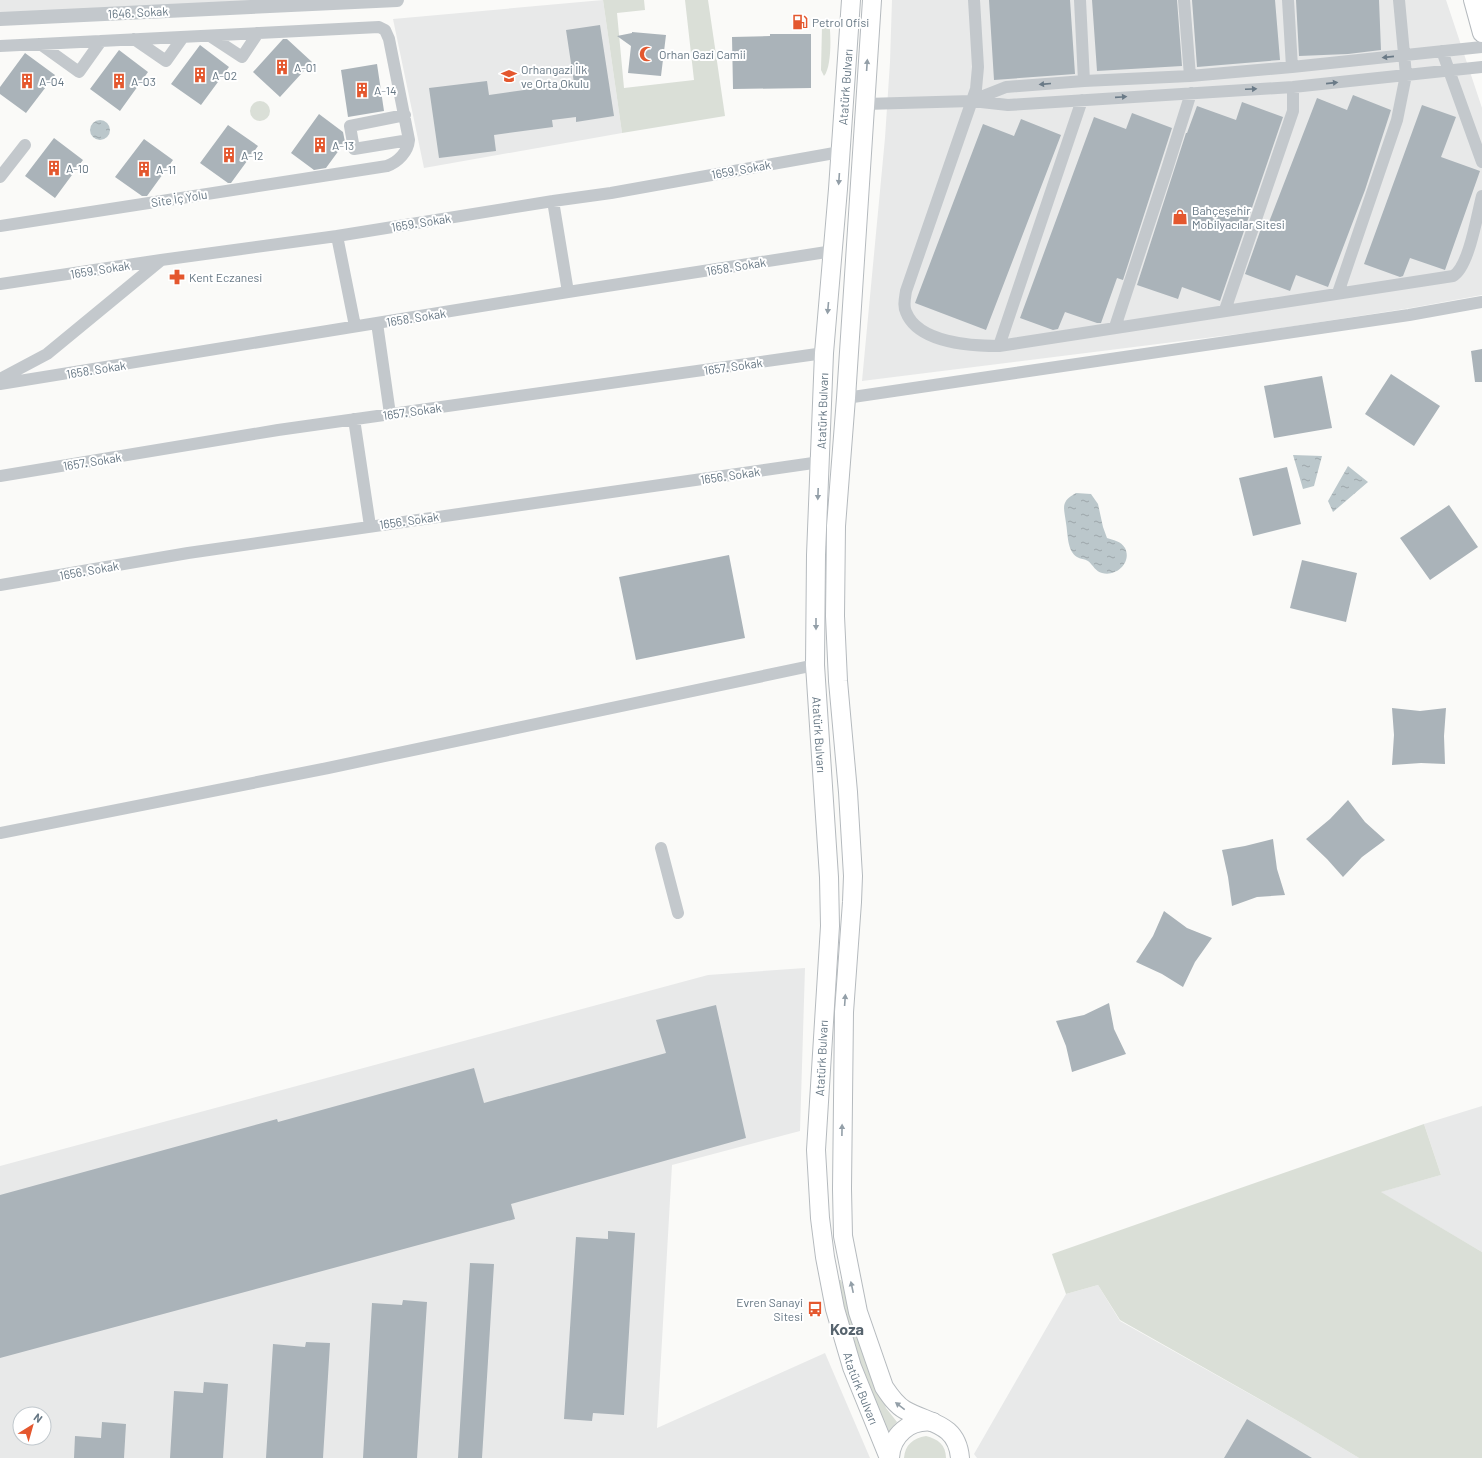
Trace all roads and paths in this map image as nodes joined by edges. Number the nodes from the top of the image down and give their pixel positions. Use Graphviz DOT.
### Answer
graph roads {
  1 [pos="397,0"];
  2 [pos="850,0"];
  3 [pos="872,0"];
  4 [pos="974,0"];
  5 [pos="1080,0"];
  6 [pos="1184,0"];
  7 [pos="1288,0"];
  8 [pos="1399,0"];
  9 [pos="1473,0"];
  10 [pos="0,19"];
  11 [pos="258,33"];
  12 [pos="1482,33"];
  13 [pos="210,36"];
  14 [pos="182,37"];
  15 [pos="134,39"];
  16 [pos="101,41"];
  17 [pos="40,44"];
  18 [pos="0,46"];
  19 [pos="1482,47"];
  20 [pos="1442,51"];
  21 [pos="1404,55"];
  22 [pos="1292,67"];
  23 [pos="1482,67"];
  24 [pos="1448,70"];
  25 [pos="1406,75"];
  26 [pos="1190,76"];
  27 [pos="1084,81"];
  28 [pos="1293,87"];
  29 [pos="1191,93"];
  30 [pos="1082,100"];
  31 [pos="972,101"];
  32 [pos="865,104"];
  33 [pos="405,115"];
  34 [pos="409,140"];
  35 [pos="25,145"];
  36 [pos="354,149"];
  37 [pos="840,152"];
  38 [pos="1482,162"];
  39 [pos="358,170"];
  40 [pos="0,177"];
  41 [pos="1482,196"];
  42 [pos="553,201"];
  43 [pos="0,226"];
  44 [pos="337,236"];
  45 [pos="833,251"];
  46 [pos="161,260"];
  47 [pos="0,284"];
  48 [pos="568,292"];
  49 [pos="1338,293"];
  50 [pos="1482,302"];
  51 [pos="1225,310"];
  52 [pos="377,323"];
  53 [pos="355,326"];
  54 [pos="1115,328"];
  55 [pos="999,346"];
  56 [pos="824,353"];
  57 [pos="0,379"];
  58 [pos="0,384"];
  59 [pos="846,398"];
  60 [pos="390,414"];
  61 [pos="354,419"];
  62 [pos="820,462"];
  63 [pos="0,476"];
  64 [pos="370,526"];
  65 [pos="0,585"];
  66 [pos="815,665"];
  67 [pos="0,833"];
  68 [pos="661,848"];
  69 [pos="853,876"];
  70 [pos="829,877"];
  71 [pos="678,912"];
  72 [pos="816,1150"];
  73 [pos="842,1151"];
  74 [pos="935,1422"];
  75 [pos="961,1454"];
  76 [pos="890,1458"];
  1 -- 10 [label="street, 1646. Sokak"];
  2 -- 37 [label="main road, Atatürk Bulvarı"];
  32 -- 3 [label="main road, Atatürk Bulvarı, one-way"];
  4 -- 31 [label="street"];
  5 -- 27 [label="street"];
  6 -- 26 [label="street"];
  7 -- 22 [label="street"];
  8 -- 21 [label="street"];
  9 -- 12 [label="main road"];
  11 -- 13 [label="street"];
  11 -- 13 [label="street"];
  11 -- 33 [label="street"];
  13 -- 14 [label="street"];
  14 -- 15 [label="street"];
  14 -- 15 [label="street"];
  15 -- 16 [label="street"];
  16 -- 17 [label="street"];
  16 -- 17 [label="street"];
  17 -- 18 [label="street"];
  19 -- 20 [label="street"];
  20 -- 21 [label="street"];
  20 -- 24 [label="street"];
  21 -- 22 [label="street, one-way"];
  21 -- 25 [label="street"];
  22 -- 26 [label="street"];
  23 -- 24 [label="street"];
  24 -- 25 [label="street"];
  24 -- 38 [label="street"];
  28 -- 25 [label="street, one-way"];
  25 -- 49 [label="street"];
  26 -- 27 [label="street"];
  27 -- 31 [label="street, one-way"];
  29 -- 28 [label="street, one-way"];
  28 -- 51 [label="street"];
  30 -- 29 [label="street, one-way"];
  29 -- 54 [label="street"];
  30 -- 31 [label="street"];
  30 -- 55 [label="street"];
  31 -- 32 [label="street"];
  31 -- 55 [label="street"];
  32 -- 59 [label="main road, Atatürk Bulvarı"];
  33 -- 34 [label="street"];
  33 -- 36 [label="street"];
  34 -- 36 [label="street"];
  34 -- 39 [label="street, Site İç Yolu"];
  35 -- 40 [label="street"];
  36 -- 39 [label="street"];
  37 -- 42 [label="street, 1659. Sokak"];
  37 -- 45 [label="main road, Atatürk Bulvarı, one-way"];
  39 -- 43 [label="street, Site İç Yolu"];
  41 -- 49 [label="street"];
  42 -- 44 [label="street, 1659. Sokak"];
  42 -- 48 [label="street"];
  44 -- 46 [label="street, 1659. Sokak"];
  44 -- 53 [label="street"];
  45 -- 48 [label="street, 1658. Sokak"];
  45 -- 56 [label="main road, Atatürk Bulvarı, one-way"];
  46 -- 47 [label="street, 1659. Sokak"];
  46 -- 57 [label="street"];
  48 -- 52 [label="street, 1658. Sokak"];
  49 -- 51 [label="street"];
  50 -- 59 [label="street"];
  51 -- 54 [label="street"];
  52 -- 53 [label="street, 1658. Sokak"];
  52 -- 60 [label="street"];
  53 -- 58 [label="street, 1658. Sokak"];
  54 -- 55 [label="street"];
  56 -- 60 [label="street, 1657. Sokak"];
  56 -- 62 [label="main road, Atatürk Bulvarı"];
  59 -- 69 [label="main road, Atatürk Bulvarı"];
  60 -- 61 [label="street, 1657. Sokak"];
  61 -- 63 [label="street, 1657. Sokak"];
  61 -- 64 [label="street"];
  62 -- 64 [label="street, 1656. Sokak"];
  62 -- 66 [label="main road, Atatürk Bulvarı, one-way"];
  64 -- 65 [label="street, 1656. Sokak"];
  66 -- 67 [label="street"];
  66 -- 70 [label="main road, Atatürk Bulvarı"];
  68 -- 71 [label="street"];
  69 -- 70 [label="main road"];
  73 -- 69 [label="main road, Atatürk Bulvarı, one-way"];
  70 -- 72 [label="main road, Atatürk Bulvarı"];
  72 -- 73 [label="main road"];
  72 -- 76 [label="main road, Atatürk Bulvarı"];
  74 -- 73 [label="main road, Atatürk Bulvarı, one-way"];
  74 -- 75 [label="main road, Atatürk Bulvarı"];
  74 -- 76 [label="main road, Atatürk Bulvarı"];
}
